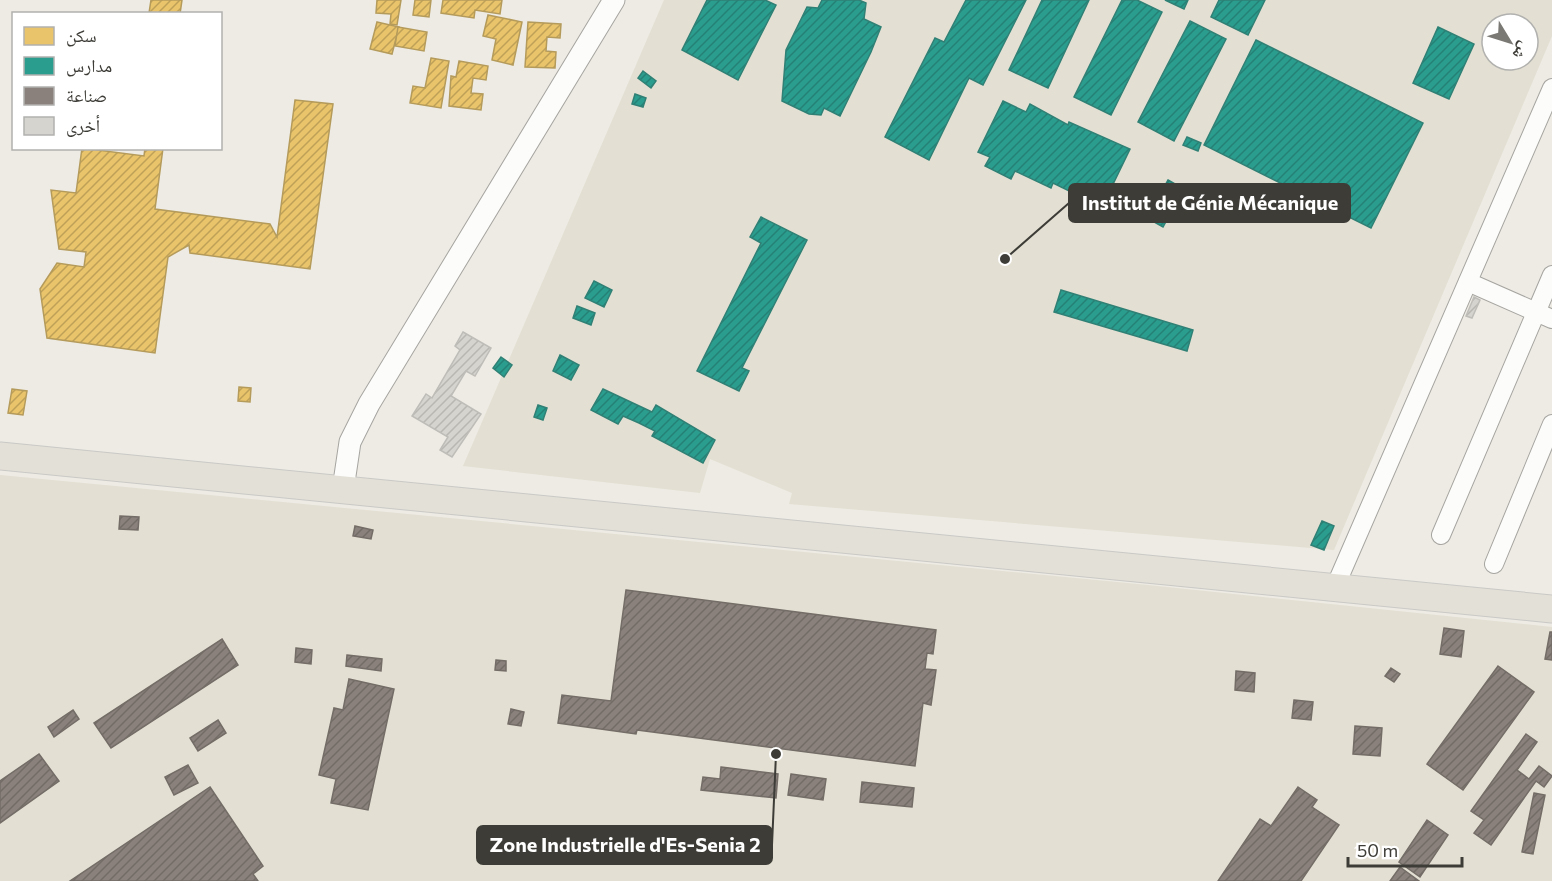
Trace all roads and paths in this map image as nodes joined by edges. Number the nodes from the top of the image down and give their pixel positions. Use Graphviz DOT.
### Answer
graph roads {
  1 [pos="614,0"];
  2 [pos="1552,88"];
  3 [pos="1552,275"];
  4 [pos="1468,282"];
  5 [pos="1544,316"];
  6 [pos="1552,424"];
  7 [pos="0,456"];
  8 [pos="343,489"];
  9 [pos="1441,535"];
  10 [pos="1494,564"];
  11 [pos="1335,588"];
  12 [pos="1552,609"];
  1 -- 8 [label="street"];
  2 -- 4 [label="street"];
  3 -- 5 [label="street"];
  4 -- 5 [label="street"];
  4 -- 11 [label="street"];
  5 -- 9 [label="street"];
  6 -- 10 [label="street"];
  7 -- 8 [label="main road"];
  8 -- 11 [label="main road"];
  11 -- 12 [label="main road"];
}
